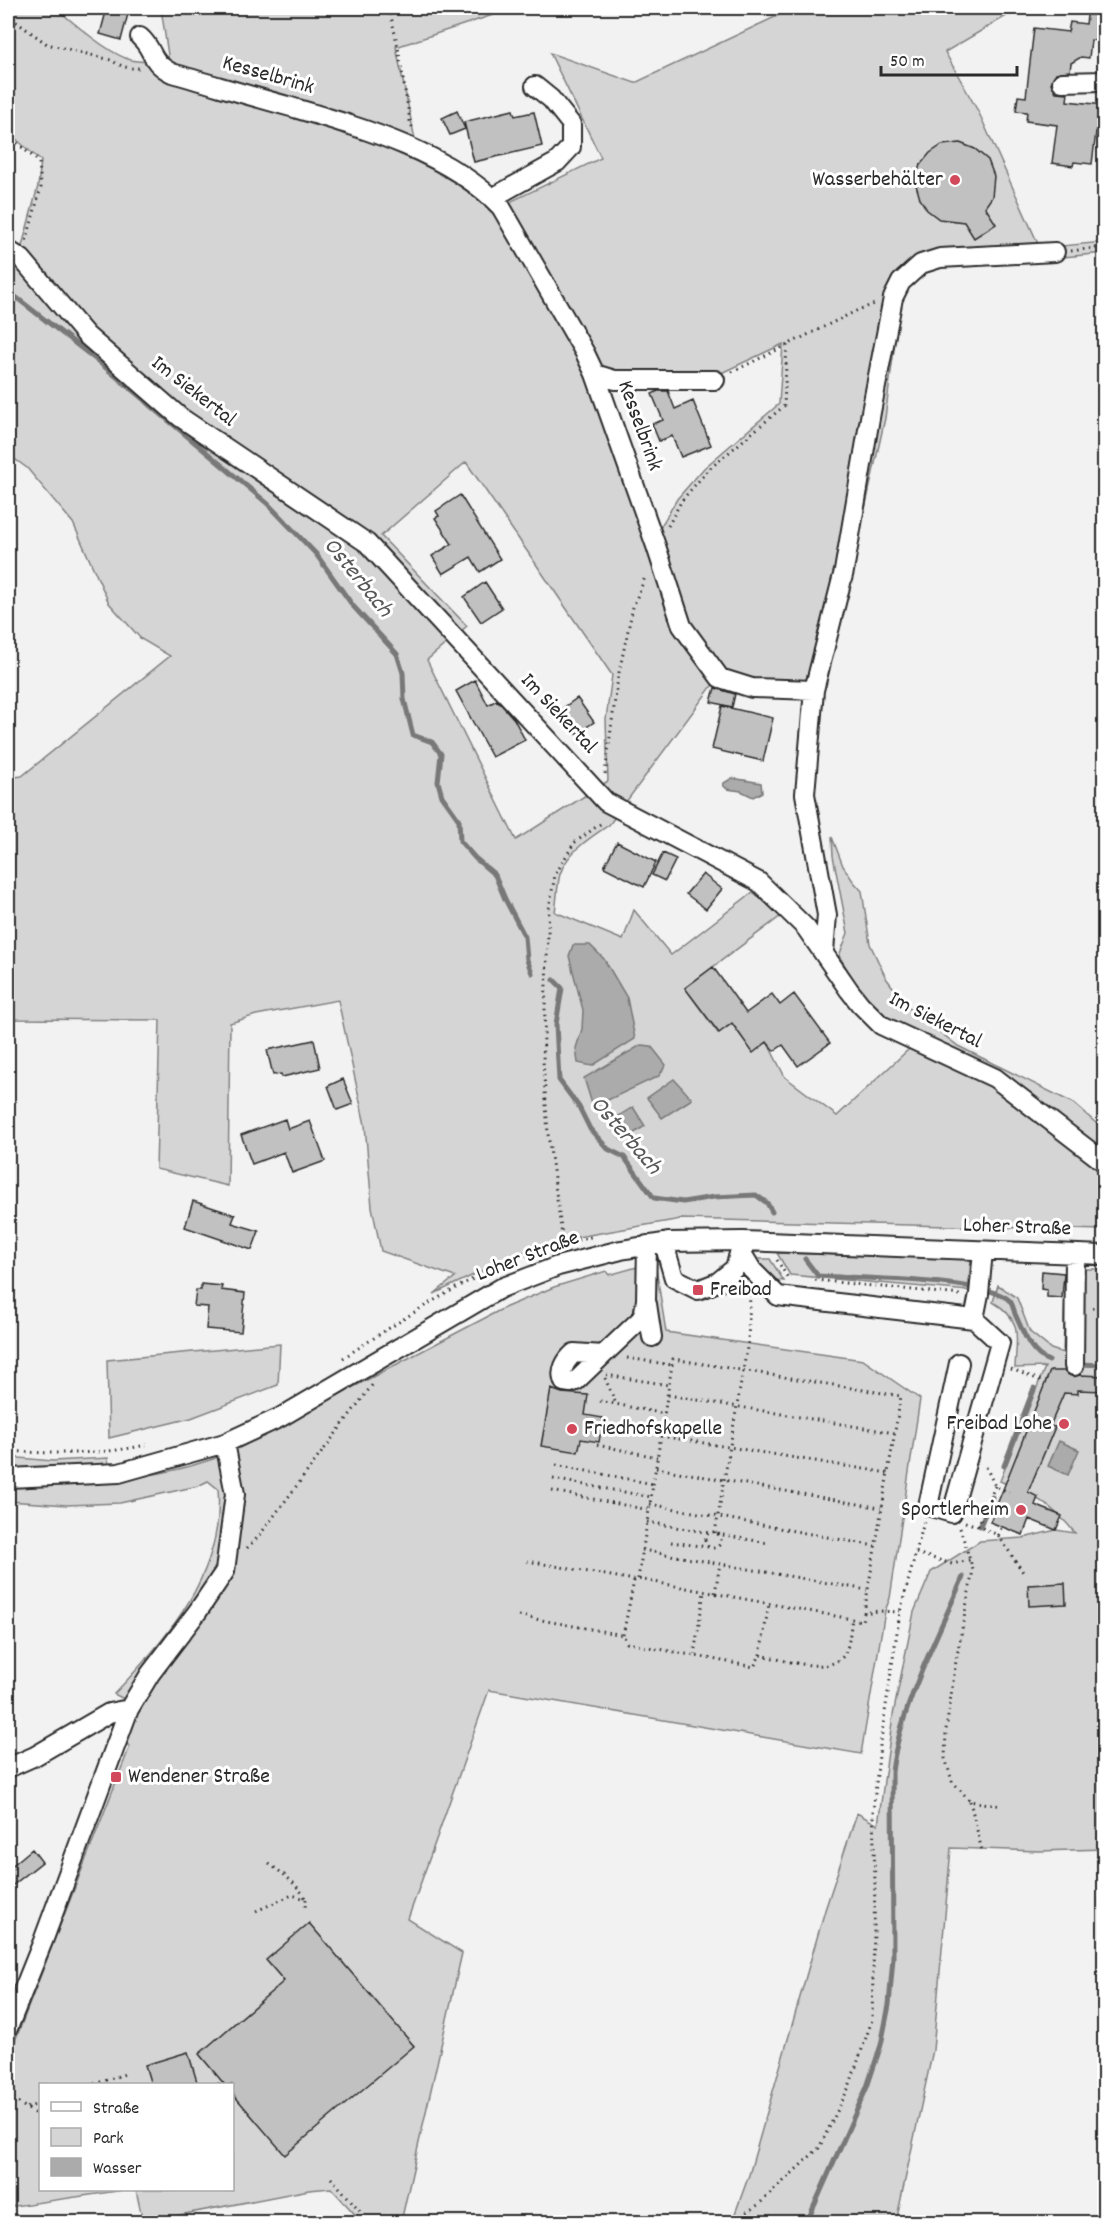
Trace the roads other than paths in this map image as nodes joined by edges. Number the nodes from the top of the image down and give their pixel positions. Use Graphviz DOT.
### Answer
graph roads {
  1 [pos="140,37"];
  2 [pos="1104,81"];
  3 [pos="1062,82"];
  4 [pos="535,86"];
  5 [pos="492,198"];
  6 [pos="1055,252"];
  7 [pos="15,254"];
  8 [pos="595,374"];
  9 [pos="715,380"];
  10 [pos="814,690"];
  11 [pos="824,951"];
  12 [pos="1104,1162"];
  13 [pos="743,1241"];
  14 [pos="668,1242"];
  15 [pos="647,1245"];
  16 [pos="983,1251"];
  17 [pos="1075,1255"];
  18 [pos="1104,1255"];
  19 [pos="646,1300"];
  20 [pos="974,1319"];
  21 [pos="652,1337"];
  22 [pos="959,1363"];
  23 [pos="601,1364"];
  24 [pos="1074,1366"];
  25 [pos="225,1443"];
  26 [pos="8,1478"];
  27 [pos="129,1709"];
  28 [pos="8,1768"];
  29 [pos="8,2028"];
  1 -- 5 [label="street, Kesselbrink"];
  2 -- 3 [label="street"];
  4 -- 5 [label="street"];
  5 -- 8 [label="street, Kesselbrink"];
  6 -- 10 [label="street"];
  7 -- 11 [label="street, Im Siekertal"];
  8 -- 9 [label="street"];
  8 -- 10 [label="street, Kesselbrink"];
  10 -- 11 [label="street"];
  11 -- 12 [label="street, Im Siekertal"];
  13 -- 14 [label="street, Loher Straße"];
  13 -- 14 [label="street"];
  13 -- 16 [label="street, Loher Straße"];
  13 -- 20 [label="street"];
  14 -- 15 [label="street, Loher Straße"];
  15 -- 19 [label="street"];
  15 -- 25 [label="street, Loher Straße"];
  16 -- 17 [label="street, Loher Straße"];
  16 -- 20 [label="street"];
  17 -- 18 [label="street, Loher Straße"];
  17 -- 24 [label="street"];
  19 -- 21 [label="street"];
  19 -- 23 [label="street"];
  20 -- 22 [label="street"];
  25 -- 26 [label="street, Loher Straße"];
  25 -- 27 [label="street"];
  27 -- 28 [label="street"];
  27 -- 29 [label="street"];
}
